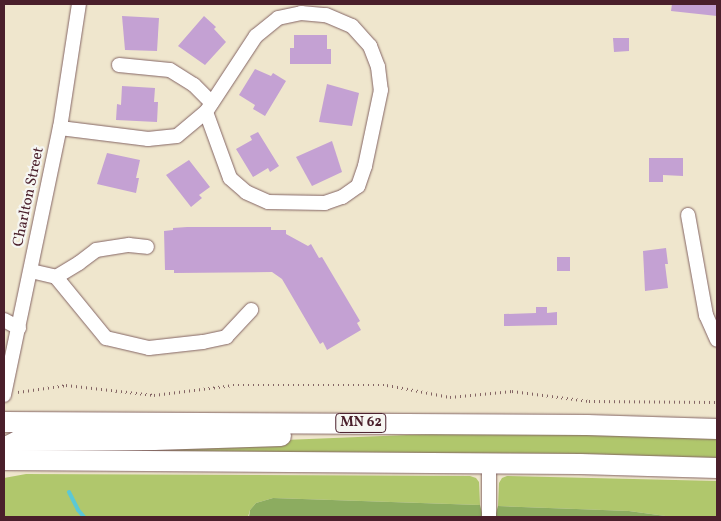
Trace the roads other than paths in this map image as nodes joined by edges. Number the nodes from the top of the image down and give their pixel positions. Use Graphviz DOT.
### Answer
graph roads {
  1 [pos="79,4"];
  2 [pos="120,65"];
  3 [pos="209,108"];
  4 [pos="60,128"];
  5 [pos="688,215"];
  6 [pos="147,247"];
  7 [pos="31,271"];
  8 [pos="56,277"];
  9 [pos="251,310"];
  10 [pos="4,320"];
  11 [pos="19,328"];
  12 [pos="717,340"];
  13 [pos="4,395"];
  14 [pos="4,422"];
  15 [pos="435,424"];
  16 [pos="717,429"];
  17 [pos="4,448"];
  18 [pos="4,460"];
  19 [pos="489,463"];
  20 [pos="717,468"];
  21 [pos="489,517"];
  1 -- 4 [label="street, Charlton Street"];
  2 -- 3 [label="street"];
  3 -- 3 [label="street"];
  3 -- 4 [label="street"];
  4 -- 7 [label="street, Charlton Street"];
  5 -- 12 [label="street"];
  6 -- 8 [label="street"];
  7 -- 8 [label="street"];
  7 -- 11 [label="street, Charlton Street"];
  8 -- 9 [label="street"];
  10 -- 11 [label="street"];
  11 -- 13 [label="street, Charlton Street"];
  14 -- 15 [label="highway, MN 62"];
  15 -- 16 [label="highway, MN 62"];
  15 -- 17 [label="highway"];
  18 -- 19 [label="highway"];
  19 -- 20 [label="highway"];
  19 -- 21 [label="street"];
}
